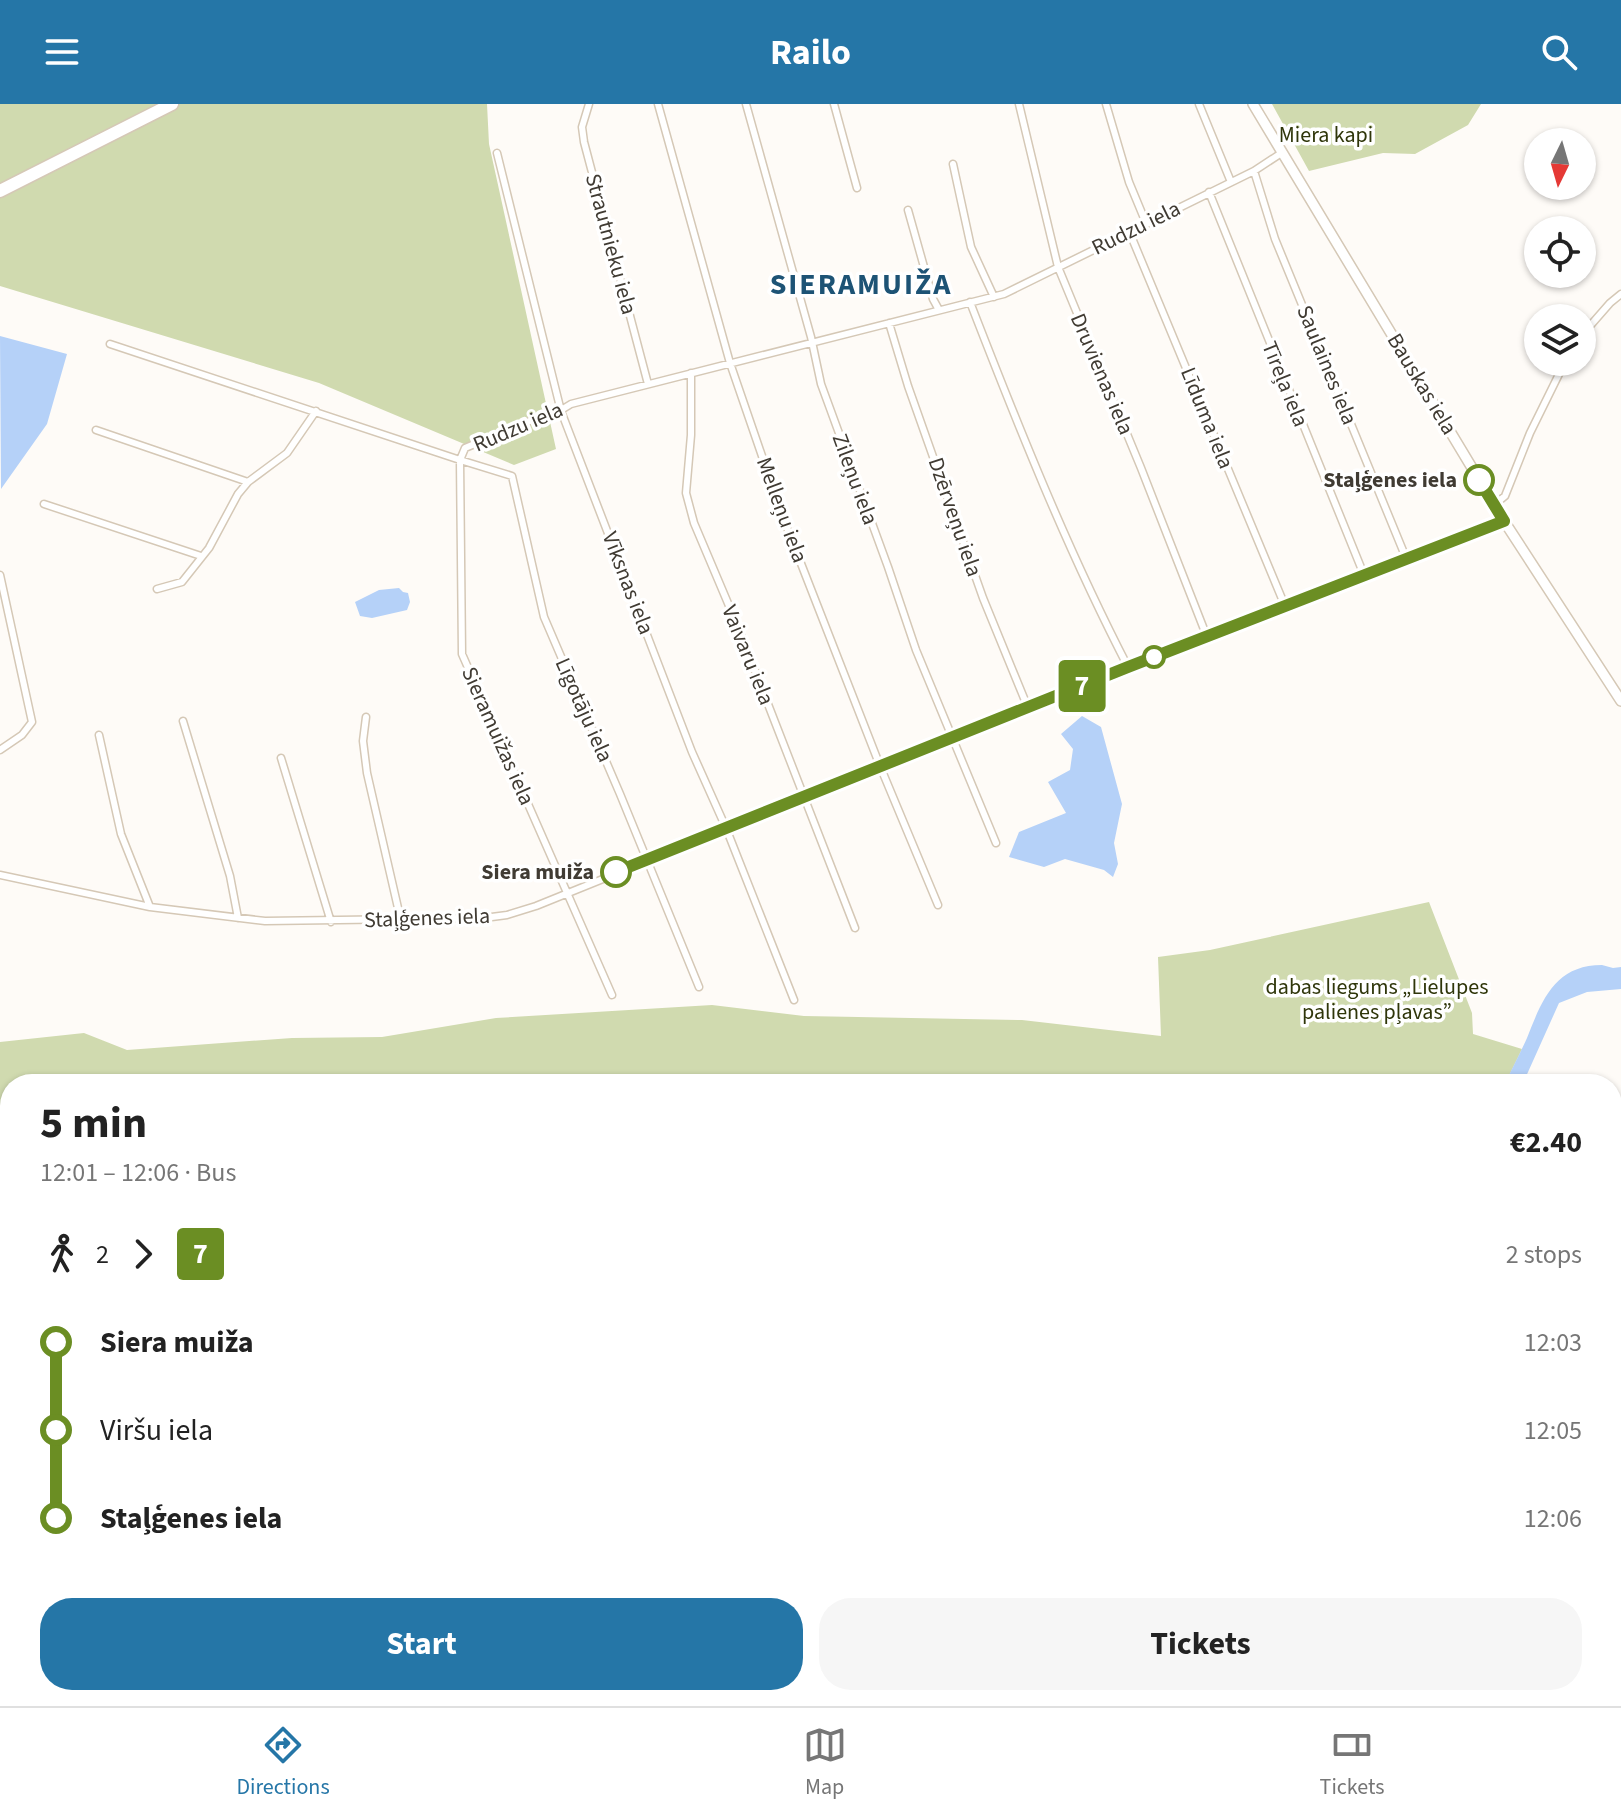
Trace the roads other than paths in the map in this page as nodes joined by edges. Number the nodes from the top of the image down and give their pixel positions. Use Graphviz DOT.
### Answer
graph roads {
  1 [pos="172,104"];
  2 [pos="589,104"];
  3 [pos="658,104"];
  4 [pos="746,104"];
  5 [pos="834,104"];
  6 [pos="1019,104"];
  7 [pos="1106,104"];
  8 [pos="1199,104"];
  9 [pos="1253,104"];
  10 [pos="1283,152"];
  11 [pos="497,153"];
  12 [pos="953,164"];
  13 [pos="1254,171"];
  14 [pos="1231,182"];
  15 [pos="857,188"];
  16 [pos="0,191"];
  17 [pos="1209,192"];
  18 [pos="908,210"];
  19 [pos="1146,223"];
  20 [pos="1129,231"];
  21 [pos="1058,267"];
  22 [pos="1621,294"];
  23 [pos="994,297"];
  24 [pos="970,302"];
  25 [pos="939,310"];
  26 [pos="1596,319"];
  27 [pos="889,323"];
  28 [pos="812,343"];
  29 [pos="110,344"];
  30 [pos="730,363"];
  31 [pos="691,373"];
  32 [pos="1558,376"];
  33 [pos="648,384"];
  34 [pos="316,411"];
  35 [pos="561,411"];
  36 [pos="96,430"];
  37 [pos="460,460"];
  38 [pos="248,482"];
  39 [pos="44,504"];
  40 [pos="1494,505"];
  41 [pos="1504,521"];
  42 [pos="201,556"];
  43 [pos="1406,558"];
  44 [pos="0,575"];
  45 [pos="1364,575"];
  46 [pos="157,589"];
  47 [pos="1285,606"];
  48 [pos="1207,637"];
  49 [pos="1128,667"];
  50 [pos="1621,701"];
  51 [pos="1028,708"];
  52 [pos="366,717"];
  53 [pos="183,721"];
  54 [pos="99,735"];
  55 [pos="952,739"];
  56 [pos="0,750"];
  57 [pos="281,758"];
  58 [pos="880,766"];
  59 [pos="804,796"];
  60 [pos="726,828"];
  61 [pos="996,843"];
  62 [pos="648,859"];
  63 [pos="0,875"];
  64 [pos="567,893"];
  65 [pos="938,905"];
  66 [pos="150,907"];
  67 [pos="238,918"];
  68 [pos="401,921"];
  69 [pos="331,922"];
  70 [pos="855,928"];
  71 [pos="699,987"];
  72 [pos="612,995"];
  73 [pos="794,1000"];
  1 -- 16 [label="highway"];
  2 -- 33 [label="street, Strautnieku iela"];
  3 -- 30 [label="street, Melleņu iela"];
  4 -- 28 [label="street, Zileņu iela"];
  5 -- 15 [label="street"];
  6 -- 21 [label="street, Druvienas iela"];
  7 -- 19 [label="street"];
  8 -- 14 [label="street"];
  9 -- 10 [label="street, Bauskas iela"];
  10 -- 13 [label="street, Rudzu iela"];
  10 -- 40 [label="street, Bauskas iela"];
  11 -- 35 [label="street, Vīksnas iela"];
  12 -- 23 [label="street"];
  13 -- 14 [label="street, Rudzu iela"];
  13 -- 43 [label="street, Saulaines iela"];
  14 -- 17 [label="street, Rudzu iela"];
  17 -- 19 [label="street, Rudzu iela"];
  17 -- 45 [label="street, Tīreļa iela"];
  18 -- 25 [label="street"];
  19 -- 20 [label="street, Rudzu iela"];
  20 -- 21 [label="street, Rudzu iela"];
  20 -- 47 [label="street, Līduma iela"];
  21 -- 23 [label="street, Rudzu iela"];
  21 -- 48 [label="street, Druvienas iela"];
  22 -- 26 [label="street"];
  23 -- 24 [label="street, Rudzu iela"];
  24 -- 25 [label="street, Rudzu iela"];
  24 -- 49 [label="street"];
  25 -- 27 [label="street, Rudzu iela"];
  27 -- 28 [label="street, Rudzu iela"];
  27 -- 51 [label="street, Dzērveņu iela"];
  28 -- 30 [label="street, Rudzu iela"];
  28 -- 55 [label="street, Zileņu iela"];
  29 -- 34 [label="street, Rudzu iela"];
  30 -- 31 [label="street, Rudzu iela"];
  30 -- 58 [label="street, Melleņu iela"];
  31 -- 33 [label="street, Rudzu iela"];
  31 -- 59 [label="street, Vaivaru iela"];
  32 -- 40 [label="street"];
  33 -- 35 [label="street, Rudzu iela"];
  34 -- 37 [label="street, Rudzu iela"];
  34 -- 38 [label="street"];
  35 -- 37 [label="street, Rudzu iela"];
  35 -- 60 [label="street, Vīksnas iela"];
  36 -- 38 [label="street"];
  37 -- 62 [label="street, Līgotāju iela"];
  37 -- 64 [label="street, Sieramuižas iela"];
  38 -- 42 [label="street"];
  39 -- 42 [label="street"];
  40 -- 41 [label="street, Bauskas iela"];
  41 -- 43 [label="street, Staļģenes iela"];
  41 -- 50 [label="street, Bauskas iela"];
  42 -- 46 [label="street"];
  43 -- 45 [label="street, Staļģenes iela"];
  44 -- 56 [label="street"];
  45 -- 47 [label="street, Staļģenes iela"];
  47 -- 48 [label="street, Staļģenes iela"];
  48 -- 49 [label="street, Staļģenes iela"];
  49 -- 51 [label="street, Staļģenes iela"];
  51 -- 55 [label="street, Staļģenes iela"];
  52 -- 68 [label="street"];
  53 -- 67 [label="street"];
  54 -- 66 [label="street"];
  55 -- 58 [label="street, Staļģenes iela"];
  55 -- 61 [label="street, Zileņu iela"];
  57 -- 69 [label="street"];
  58 -- 59 [label="street, Staļģenes iela"];
  58 -- 65 [label="street, Melleņu iela"];
  59 -- 60 [label="street, Staļģenes iela"];
  59 -- 70 [label="street, Vaivaru iela"];
  60 -- 62 [label="street, Staļģenes iela"];
  60 -- 73 [label="street, Vīksnas iela"];
  62 -- 64 [label="street, Staļģenes iela"];
  62 -- 71 [label="street, Līgotāju iela"];
  63 -- 66 [label="street, Staļģenes iela"];
  64 -- 68 [label="street, Staļģenes iela"];
  64 -- 72 [label="street, Sieramuižas iela"];
  66 -- 67 [label="street, Staļģenes iela"];
  67 -- 69 [label="street, Staļģenes iela"];
  68 -- 69 [label="street, Staļģenes iela"];
}
